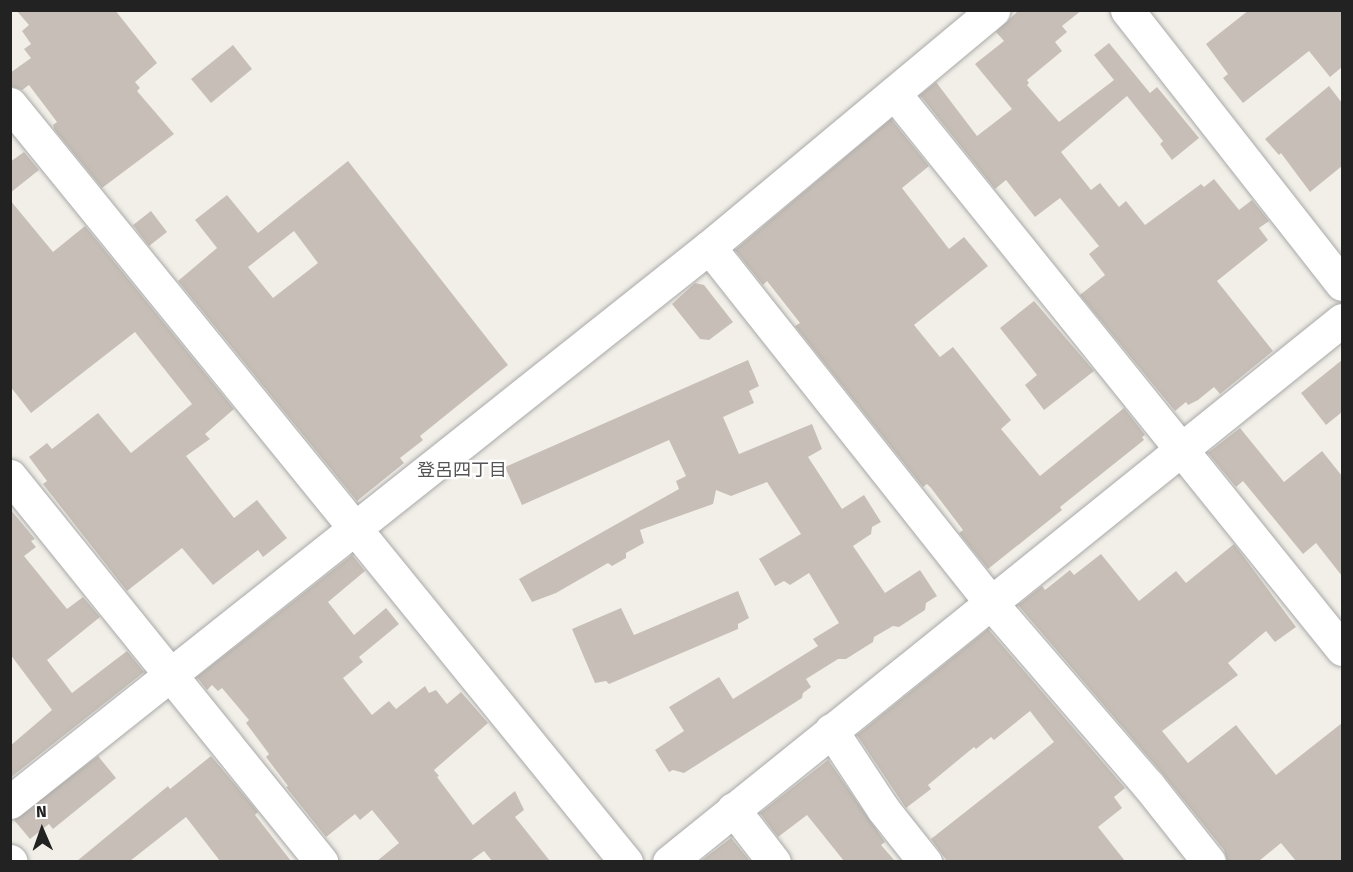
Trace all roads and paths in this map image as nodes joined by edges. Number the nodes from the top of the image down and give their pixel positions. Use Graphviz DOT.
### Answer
graph roads {
  1 [pos="993,10"];
  2 [pos="1127,10"];
  3 [pos="894,93"];
  4 [pos="10,104"];
  5 [pos="709,247"];
  6 [pos="1342,284"];
  7 [pos="1342,320"];
  8 [pos="1182,449"];
  9 [pos="10,476"];
  10 [pos="354,528"];
  11 [pos="990,602"];
  12 [pos="1342,649"];
  13 [pos="171,673"];
  14 [pos="831,730"];
  15 [pos="10,802"];
  16 [pos="733,809"];
  17 [pos="322,861"];
  18 [pos="626,861"];
  19 [pos="669,861"];
  20 [pos="774,861"];
  21 [pos="925,861"];
  22 [pos="1209,861"];
  1 -- 3 [label="street"];
  2 -- 6 [label="street"];
  3 -- 5 [label="street"];
  3 -- 8 [label="street"];
  4 -- 10 [label="street"];
  5 -- 10 [label="street"];
  5 -- 11 [label="street"];
  7 -- 8 [label="street"];
  8 -- 11 [label="street"];
  8 -- 12 [label="street"];
  9 -- 13 [label="street"];
  10 -- 13 [label="street"];
  10 -- 18 [label="street"];
  11 -- 14 [label="street"];
  11 -- 22 [label="street"];
  13 -- 15 [label="street"];
  13 -- 17 [label="street"];
  14 -- 16 [label="street"];
  14 -- 21 [label="street"];
  16 -- 19 [label="street"];
  16 -- 20 [label="street"];
}
